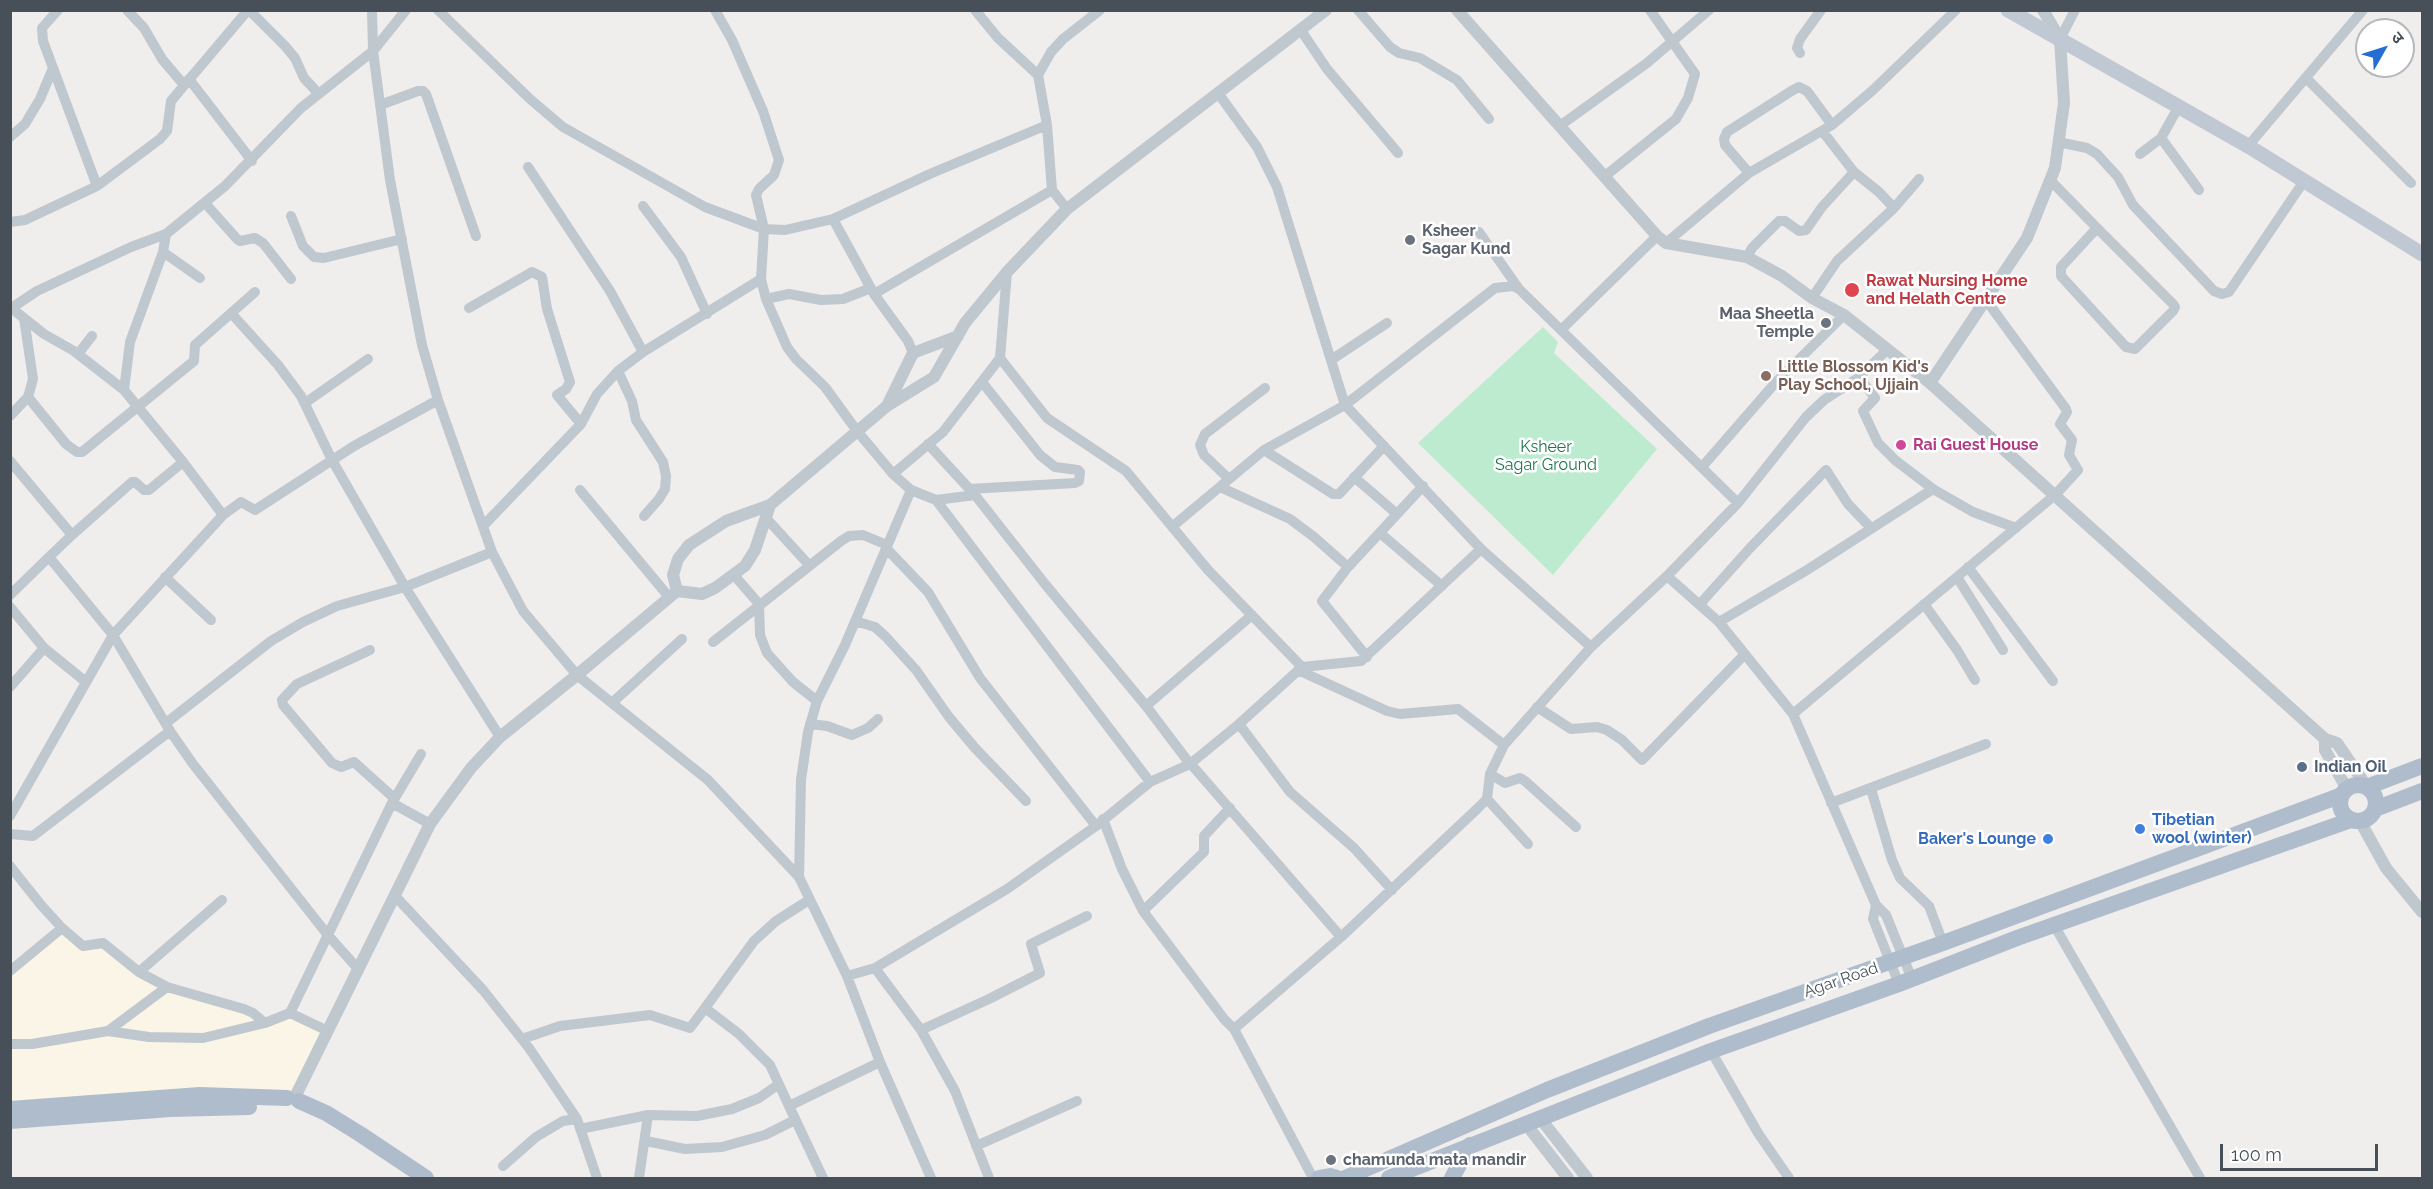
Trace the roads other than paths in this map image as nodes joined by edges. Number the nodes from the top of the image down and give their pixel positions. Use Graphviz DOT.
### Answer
graph roads {
  1 [pos="58,10"];
  2 [pos="127,10"];
  3 [pos="248,10"];
  4 [pos="372,10"];
  5 [pos="406,10"];
  6 [pos="438,10"];
  7 [pos="715,10"];
  8 [pos="975,10"];
  9 [pos="1100,10"];
  10 [pos="1358,10"];
  11 [pos="1457,10"];
  12 [pos="1650,10"];
  13 [pos="1709,10"];
  14 [pos="1821,10"];
  15 [pos="1956,10"];
  16 [pos="2008,10"];
  17 [pos="2043,10"];
  18 [pos="2075,10"];
  19 [pos="2363,10"];
  20 [pos="1321,12"];
  21 [pos="1300,30"];
  22 [pos="2060,39"];
  23 [pos="1673,41"];
  24 [pos="373,51"];
  25 [pos="1800,53"];
  26 [pos="53,68"];
  27 [pos="1038,75"];
  28 [pos="2306,78"];
  29 [pos="187,82"];
  30 [pos="318,93"];
  31 [pos="1218,93"];
  32 [pos="380,105"];
  33 [pos="2179,106"];
  34 [pos="1489,119"];
  35 [pos="1047,125"];
  36 [pos="1561,125"];
  37 [pos="1828,129"];
  38 [pos="10,137"];
  39 [pos="2161,138"];
  40 [pos="2058,142"];
  41 [pos="2248,146"];
  42 [pos="1398,153"];
  43 [pos="2140,154"];
  44 [pos="252,161"];
  45 [pos="528,167"];
  46 [pos="1854,172"];
  47 [pos="1749,173"];
  48 [pos="1605,176"];
  49 [pos="1919,178"];
  50 [pos="2050,180"];
  51 [pos="2304,181"];
  52 [pos="2410,183"];
  53 [pos="97,186"];
  54 [pos="1052,190"];
  55 [pos="2199,190"];
  56 [pos="205,203"];
  57 [pos="642,206"];
  58 [pos="1894,208"];
  59 [pos="1066,209"];
  60 [pos="291,216"];
  61 [pos="833,219"];
  62 [pos="10,222"];
  63 [pos="2097,228"];
  64 [pos="764,229"];
  65 [pos="1479,232"];
  66 [pos="166,234"];
  67 [pos="476,236"];
  68 [pos="402,239"];
  69 [pos="1661,239"];
  70 [pos="163,252"];
  71 [pos="2422,254"];
  72 [pos="1747,257"];
  73 [pos="1007,272"];
  74 [pos="200,278"];
  75 [pos="291,279"];
  76 [pos="761,279"];
  77 [pos="1519,289"];
  78 [pos="873,291"];
  79 [pos="255,292"];
  80 [pos="1812,298"];
  81 [pos="766,299"];
  82 [pos="1986,300"];
  83 [pos="11,308"];
  84 [pos="469,308"];
  85 [pos="231,313"];
  86 [pos="707,314"];
  87 [pos="1844,315"];
  88 [pos="24,318"];
  89 [pos="1387,322"];
  90 [pos="1562,329"];
  91 [pos="92,336"];
  92 [pos="958,336"];
  93 [pos="1888,349"];
  94 [pos="644,352"];
  95 [pos="913,352"];
  96 [pos="78,354"];
  97 [pos="1000,357"];
  98 [pos="368,358"];
  99 [pos="1331,360"];
  100 [pos="618,371"];
  101 [pos="1859,377"];
  102 [pos="982,382"];
  103 [pos="1930,382"];
  104 [pos="1265,388"];
  105 [pos="124,390"];
  106 [pos="28,397"];
  107 [pos="438,400"];
  108 [pos="305,403"];
  109 [pos="1345,405"];
  110 [pos="137,406"];
  111 [pos="887,406"];
  112 [pos="10,416"];
  113 [pos="581,424"];
  114 [pos="857,431"];
  115 [pos="928,444"];
  116 [pos="1384,446"];
  117 [pos="1264,450"];
  118 [pos="332,460"];
  119 [pos="10,461"];
  120 [pos="183,462"];
  121 [pos="1702,467"];
  122 [pos="893,474"];
  123 [pos="1354,477"];
  124 [pos="1229,479"];
  125 [pos="1423,486"];
  126 [pos="1220,487"];
  127 [pos="1933,489"];
  128 [pos="580,490"];
  129 [pos="910,490"];
  130 [pos="972,492"];
  131 [pos="2055,495"];
  132 [pos="936,500"];
  133 [pos="1738,503"];
  134 [pos="770,505"];
  135 [pos="223,514"];
  136 [pos="1397,514"];
  137 [pos="644,516"];
  138 [pos="767,519"];
  139 [pos="483,526"];
  140 [pos="1173,526"];
  141 [pos="1871,528"];
  142 [pos="2016,528"];
  143 [pos="1380,533"];
  144 [pos="72,536"];
  145 [pos="887,546"];
  146 [pos="1481,549"];
  147 [pos="492,552"];
  148 [pos="49,557"];
  149 [pos="809,565"];
  150 [pos="1348,567"];
  151 [pos="1968,567"];
  152 [pos="734,575"];
  153 [pos="1667,576"];
  154 [pos="1957,577"];
  155 [pos="165,578"];
  156 [pos="1442,586"];
  157 [pos="405,587"];
  158 [pos="673,594"];
  159 [pos="10,595"];
  160 [pos="759,603"];
  161 [pos="1700,604"];
  162 [pos="1924,604"];
  163 [pos="10,607"];
  164 [pos="1252,615"];
  165 [pos="211,620"];
  166 [pos="855,621"];
  167 [pos="1719,622"];
  168 [pos="113,635"];
  169 [pos="682,639"];
  170 [pos="713,642"];
  171 [pos="44,648"];
  172 [pos="1591,648"];
  173 [pos="370,650"];
  174 [pos="2002,650"];
  175 [pos="1745,654"];
  176 [pos="1367,657"];
  177 [pos="1300,669"];
  178 [pos="577,675"];
  179 [pos="1975,680"];
  180 [pos="2052,681"];
  181 [pos="86,682"];
  182 [pos="10,687"];
  183 [pos="817,701"];
  184 [pos="613,702"];
  185 [pos="1146,706"];
  186 [pos="1537,707"];
  187 [pos="1793,714"];
  188 [pos="878,719"];
  189 [pos="810,724"];
  190 [pos="1239,724"];
  191 [pos="168,727"];
  192 [pos="500,737"];
  193 [pos="2325,739"];
  194 [pos="1986,744"];
  195 [pos="1504,745"];
  196 [pos="421,754"];
  197 [pos="1190,764"];
  198 [pos="2422,766"];
  199 [pos="1490,774"];
  200 [pos="1150,782"];
  201 [pos="2367,787"];
  202 [pos="1871,789"];
  203 [pos="2422,791"];
  204 [pos="2344,792"];
  205 [pos="1487,799"];
  206 [pos="393,801"];
  207 [pos="1026,801"];
  208 [pos="1831,803"];
  209 [pos="1230,808"];
  210 [pos="2376,809"];
  211 [pos="10,816"];
  212 [pos="2355,821"];
  213 [pos="1099,822"];
  214 [pos="430,824"];
  215 [pos="1576,827"];
  216 [pos="10,834"];
  217 [pos="1528,844"];
  218 [pos="10,866"];
  219 [pos="799,877"];
  220 [pos="1392,890"];
  221 [pos="396,897"];
  222 [pos="2417,899"];
  223 [pos="222,900"];
  224 [pos="809,900"];
  225 [pos="1143,911"];
  226 [pos="2422,912"];
  227 [pos="1087,916"];
  228 [pos="2054,926"];
  229 [pos="62,928"];
  230 [pos="327,934"];
  231 [pos="1341,937"];
  232 [pos="1943,943"];
  233 [pos="1896,960"];
  234 [pos="875,968"];
  235 [pos="359,970"];
  236 [pos="10,971"];
  237 [pos="139,972"];
  238 [pos="847,976"];
  239 [pos="1905,982"];
  240 [pos="167,987"];
  241 [pos="705,1008"];
  242 [pos="290,1013"];
  243 [pos="265,1023"];
  244 [pos="1234,1029"];
  245 [pos="921,1030"];
  246 [pos="108,1031"];
  247 [pos="328,1031"];
  248 [pos="522,1039"];
  249 [pos="10,1044"];
  250 [pos="1711,1051"];
  251 [pos="880,1062"];
  252 [pos="778,1084"];
  253 [pos="1077,1101"];
  254 [pos="292,1102"];
  255 [pos="789,1107"];
  256 [pos="10,1109"];
  257 [pos="648,1115"];
  258 [pos="795,1120"];
  259 [pos="10,1121"];
  260 [pos="1533,1121"];
  261 [pos="578,1124"];
  262 [pos="646,1141"];
  263 [pos="1470,1145"];
  264 [pos="976,1146"];
  265 [pos="503,1166"];
  266 [pos="407,1179"];
  267 [pos="426,1179"];
  268 [pos="597,1179"];
  269 [pos="639,1179"];
  270 [pos="823,1179"];
  271 [pos="931,1179"];
  272 [pos="989,1179"];
  273 [pos="1313,1179"];
  274 [pos="1319,1179"];
  275 [pos="1337,1179"];
  276 [pos="1345,1179"];
  277 [pos="1389,1179"];
  278 [pos="1452,1179"];
  279 [pos="1568,1179"];
  280 [pos="1587,1179"];
  281 [pos="1789,1179"];
  282 [pos="2200,1179"];
  1 -- 26 [label="street"];
  2 -- 29 [label="street"];
  3 -- 29 [label="street"];
  3 -- 30 [label="street"];
  4 -- 24 [label="street"];
  5 -- 24 [label="street"];
  6 -- 64 [label="street"];
  7 -- 64 [label="street"];
  8 -- 27 [label="street"];
  9 -- 27 [label="street"];
  10 -- 34 [label="street"];
  11 -- 36 [label="street"];
  12 -- 23 [label="street"];
  13 -- 23 [label="street"];
  14 -- 25 [label="street"];
  15 -- 37 [label="street"];
  16 -- 22 [label="main road"];
  17 -- 22 [label="street"];
  18 -- 22 [label="street"];
  19 -- 28 [label="street"];
  20 -- 21 [label="street"];
  21 -- 31 [label="street"];
  21 -- 42 [label="street"];
  22 -- 33 [label="main road"];
  22 -- 40 [label="street"];
  23 -- 36 [label="street"];
  23 -- 48 [label="street"];
  24 -- 30 [label="street"];
  24 -- 32 [label="street"];
  26 -- 38 [label="street"];
  26 -- 53 [label="street"];
  27 -- 35 [label="street"];
  28 -- 41 [label="street"];
  28 -- 52 [label="street"];
  29 -- 44 [label="street"];
  29 -- 53 [label="street"];
  30 -- 44 [label="street"];
  31 -- 59 [label="street"];
  31 -- 99 [label="street"];
  32 -- 67 [label="street"];
  32 -- 68 [label="street"];
  33 -- 39 [label="street"];
  33 -- 41 [label="main road"];
  35 -- 54 [label="street"];
  35 -- 61 [label="street"];
  36 -- 48 [label="street"];
  37 -- 46 [label="street"];
  37 -- 47 [label="street"];
  37 -- 47 [label="street"];
  39 -- 43 [label="street"];
  39 -- 55 [label="street"];
  40 -- 50 [label="street"];
  40 -- 51 [label="street"];
  41 -- 51 [label="main road"];
  44 -- 56 [label="street"];
  45 -- 94 [label="street"];
  46 -- 58 [label="street"];
  46 -- 72 [label="street"];
  47 -- 69 [label="street"];
  48 -- 69 [label="street"];
  49 -- 58 [label="street"];
  50 -- 63 [label="street"];
  50 -- 82 [label="street"];
  51 -- 71 [label="main road"];
  53 -- 62 [label="street"];
  54 -- 59 [label="street"];
  54 -- 78 [label="street"];
  56 -- 66 [label="street"];
  56 -- 75 [label="street"];
  57 -- 86 [label="street"];
  58 -- 80 [label="street"];
  59 -- 73 [label="street"];
  60 -- 68 [label="street"];
  61 -- 64 [label="street"];
  61 -- 78 [label="street"];
  63 -- 63 [label="street"];
  64 -- 76 [label="street"];
  65 -- 77 [label="street"];
  66 -- 70 [label="street"];
  66 -- 83 [label="street"];
  68 -- 107 [label="street"];
  69 -- 72 [label="street"];
  69 -- 90 [label="street"];
  70 -- 74 [label="street"];
  70 -- 105 [label="street"];
  72 -- 80 [label="street"];
  73 -- 92 [label="street"];
  73 -- 97 [label="street"];
  76 -- 81 [label="street"];
  76 -- 86 [label="street"];
  77 -- 90 [label="street"];
  77 -- 109 [label="street"];
  78 -- 81 [label="street"];
  78 -- 95 [label="street"];
  79 -- 85 [label="street"];
  80 -- 87 [label="street"];
  81 -- 114 [label="street"];
  82 -- 103 [label="street"];
  82 -- 131 [label="street"];
  83 -- 88 [label="street"];
  84 -- 113 [label="street"];
  85 -- 108 [label="street"];
  85 -- 110 [label="street"];
  86 -- 94 [label="street"];
  87 -- 93 [label="street"];
  87 -- 121 [label="street"];
  88 -- 96 [label="street"];
  88 -- 106 [label="street"];
  89 -- 99 [label="street"];
  90 -- 121 [label="street"];
  91 -- 96 [label="street"];
  92 -- 95 [label="street"];
  92 -- 111 [label="street"];
  93 -- 101 [label="street"];
  93 -- 103 [label="street"];
  94 -- 100 [label="street"];
  95 -- 111 [label="street"];
  96 -- 105 [label="street"];
  97 -- 102 [label="street"];
  97 -- 140 [label="street"];
  98 -- 108 [label="street"];
  99 -- 109 [label="street"];
  100 -- 113 [label="street"];
  100 -- 137 [label="street"];
  101 -- 127 [label="street"];
  101 -- 133 [label="street"];
  102 -- 115 [label="street"];
  102 -- 130 [label="street"];
  103 -- 131 [label="street"];
  104 -- 124 [label="street"];
  105 -- 110 [label="street"];
  106 -- 110 [label="street"];
  106 -- 112 [label="street"];
  107 -- 118 [label="street"];
  107 -- 139 [label="street"];
  108 -- 118 [label="street"];
  109 -- 116 [label="street"];
  109 -- 117 [label="street"];
  110 -- 120 [label="street"];
  111 -- 114 [label="street"];
  113 -- 139 [label="street"];
  114 -- 122 [label="street"];
  114 -- 134 [label="street"];
  115 -- 122 [label="street"];
  115 -- 130 [label="street"];
  116 -- 123 [label="street"];
  116 -- 125 [label="street"];
  117 -- 123 [label="street"];
  117 -- 124 [label="street"];
  118 -- 135 [label="street"];
  118 -- 157 [label="street"];
  119 -- 144 [label="street"];
  120 -- 135 [label="street"];
  120 -- 144 [label="street"];
  121 -- 133 [label="street"];
  122 -- 129 [label="street"];
  123 -- 136 [label="street"];
  124 -- 126 [label="street"];
  125 -- 136 [label="street"];
  125 -- 146 [label="street"];
  126 -- 140 [label="street"];
  126 -- 150 [label="street"];
  127 -- 141 [label="street"];
  127 -- 142 [label="street"];
  128 -- 158 [label="street"];
  129 -- 132 [label="street"];
  129 -- 145 [label="street"];
  130 -- 132 [label="street"];
  130 -- 185 [label="street"];
  131 -- 142 [label="street"];
  131 -- 193 [label="street"];
  132 -- 200 [label="street"];
  133 -- 153 [label="street"];
  134 -- 138 [label="street"];
  134 -- 158 [label="street"];
  135 -- 155 [label="street"];
  136 -- 143 [label="street"];
  138 -- 149 [label="street"];
  138 -- 152 [label="street"];
  139 -- 147 [label="street"];
  140 -- 164 [label="street"];
  141 -- 161 [label="street"];
  141 -- 167 [label="street"];
  142 -- 151 [label="street"];
  143 -- 150 [label="street"];
  143 -- 156 [label="street"];
  144 -- 148 [label="street"];
  145 -- 149 [label="street"];
  145 -- 166 [label="street"];
  145 -- 213 [label="street"];
  146 -- 156 [label="street"];
  146 -- 172 [label="street"];
  147 -- 157 [label="street"];
  147 -- 178 [label="street"];
  148 -- 159 [label="street"];
  148 -- 168 [label="street"];
  149 -- 160 [label="street"];
  150 -- 176 [label="street"];
  151 -- 154 [label="street"];
  151 -- 180 [label="street"];
  152 -- 158 [label="street"];
  152 -- 160 [label="street"];
  153 -- 161 [label="street"];
  153 -- 172 [label="street"];
  154 -- 162 [label="street"];
  154 -- 174 [label="street"];
  155 -- 165 [label="street"];
  155 -- 168 [label="street"];
  156 -- 176 [label="street"];
  157 -- 191 [label="street"];
  157 -- 192 [label="street"];
  158 -- 178 [label="street"];
  160 -- 170 [label="street"];
  160 -- 183 [label="street"];
  161 -- 167 [label="street"];
  162 -- 179 [label="street"];
  162 -- 187 [label="street"];
  163 -- 171 [label="street"];
  164 -- 177 [label="street"];
  164 -- 185 [label="street"];
  166 -- 183 [label="street"];
  166 -- 207 [label="street"];
  167 -- 175 [label="street"];
  168 -- 181 [label="street"];
  168 -- 191 [label="street"];
  169 -- 184 [label="street"];
  171 -- 181 [label="street"];
  171 -- 182 [label="street"];
  172 -- 186 [label="street"];
  173 -- 206 [label="street"];
  175 -- 186 [label="street"];
  175 -- 187 [label="street"];
  176 -- 177 [label="street"];
  177 -- 190 [label="street"];
  177 -- 195 [label="street"];
  178 -- 184 [label="street"];
  178 -- 192 [label="street"];
  181 -- 211 [label="street"];
  183 -- 189 [label="street"];
  184 -- 219 [label="street"];
  185 -- 197 [label="street"];
  186 -- 195 [label="street"];
  187 -- 208 [label="street"];
  188 -- 189 [label="street"];
  189 -- 219 [label="street"];
  190 -- 197 [label="street"];
  190 -- 220 [label="street"];
  191 -- 216 [label="street"];
  191 -- 230 [label="street"];
  192 -- 214 [label="street"];
  193 -- 201 [label="street"];
  193 -- 204 [label="street"];
  194 -- 202 [label="street"];
  195 -- 199 [label="street"];
  196 -- 206 [label="street"];
  197 -- 200 [label="street"];
  197 -- 209 [label="street"];
  198 -- 201 [label="main road, Agar Road"];
  199 -- 205 [label="street"];
  199 -- 215 [label="street"];
  200 -- 213 [label="street"];
  201 -- 204 [label="main road, Agar Road"];
  201 -- 210 [label="main road"];
  202 -- 208 [label="street"];
  202 -- 232 [label="street"];
  203 -- 210 [label="main road"];
  204 -- 212 [label="main road"];
  204 -- 232 [label="main road, Agar Road"];
  205 -- 217 [label="street"];
  205 -- 220 [label="street"];
  206 -- 214 [label="street"];
  206 -- 230 [label="street"];
  208 -- 233 [label="street"];
  209 -- 225 [label="street"];
  209 -- 231 [label="street"];
  210 -- 212 [label="main road"];
  212 -- 222 [label="street"];
  212 -- 228 [label="main road"];
  213 -- 225 [label="street"];
  213 -- 234 [label="street"];
  214 -- 221 [label="street"];
  218 -- 229 [label="street"];
  219 -- 224 [label="street"];
  220 -- 231 [label="street"];
  221 -- 235 [label="street"];
  221 -- 248 [label="street"];
  222 -- 226 [label="street"];
  223 -- 237 [label="street"];
  224 -- 238 [label="street"];
  224 -- 241 [label="street"];
  225 -- 244 [label="street"];
  227 -- 245 [label="street"];
  228 -- 239 [label="main road"];
  228 -- 282 [label="street"];
  229 -- 236 [label="street"];
  229 -- 237 [label="street"];
  230 -- 235 [label="street"];
  230 -- 242 [label="street"];
  231 -- 244 [label="street"];
  232 -- 233 [label="main road, Agar Road"];
  233 -- 239 [label="street"];
  233 -- 276 [label="main road, Agar Road"];
  234 -- 238 [label="street"];
  234 -- 245 [label="street"];
  235 -- 247 [label="street"];
  237 -- 240 [label="street"];
  238 -- 251 [label="street"];
  239 -- 250 [label="main road"];
  240 -- 243 [label="street"];
  240 -- 246 [label="street"];
  241 -- 248 [label="street"];
  241 -- 252 [label="street"];
  242 -- 243 [label="street"];
  242 -- 247 [label="street"];
  243 -- 246 [label="street"];
  244 -- 273 [label="street"];
  245 -- 264 [label="street"];
  246 -- 249 [label="street"];
  247 -- 254 [label="street"];
  248 -- 261 [label="street"];
  250 -- 260 [label="main road"];
  250 -- 281 [label="street"];
  251 -- 255 [label="street"];
  251 -- 271 [label="street"];
  252 -- 255 [label="street"];
  252 -- 257 [label="street"];
  253 -- 264 [label="street"];
  254 -- 256 [label="main road"];
  254 -- 259 [label="main road"];
  254 -- 266 [label="main road"];
  254 -- 267 [label="main road"];
  255 -- 258 [label="street"];
  257 -- 261 [label="street"];
  257 -- 262 [label="street"];
  258 -- 262 [label="street"];
  258 -- 270 [label="street"];
  260 -- 263 [label="main road"];
  260 -- 279 [label="street"];
  260 -- 280 [label="street"];
  261 -- 265 [label="street"];
  261 -- 268 [label="street"];
  262 -- 269 [label="street"];
  263 -- 277 [label="main road"];
  263 -- 278 [label="main road"];
  264 -- 272 [label="street"];
  274 -- 275 [label="main road"];
}
